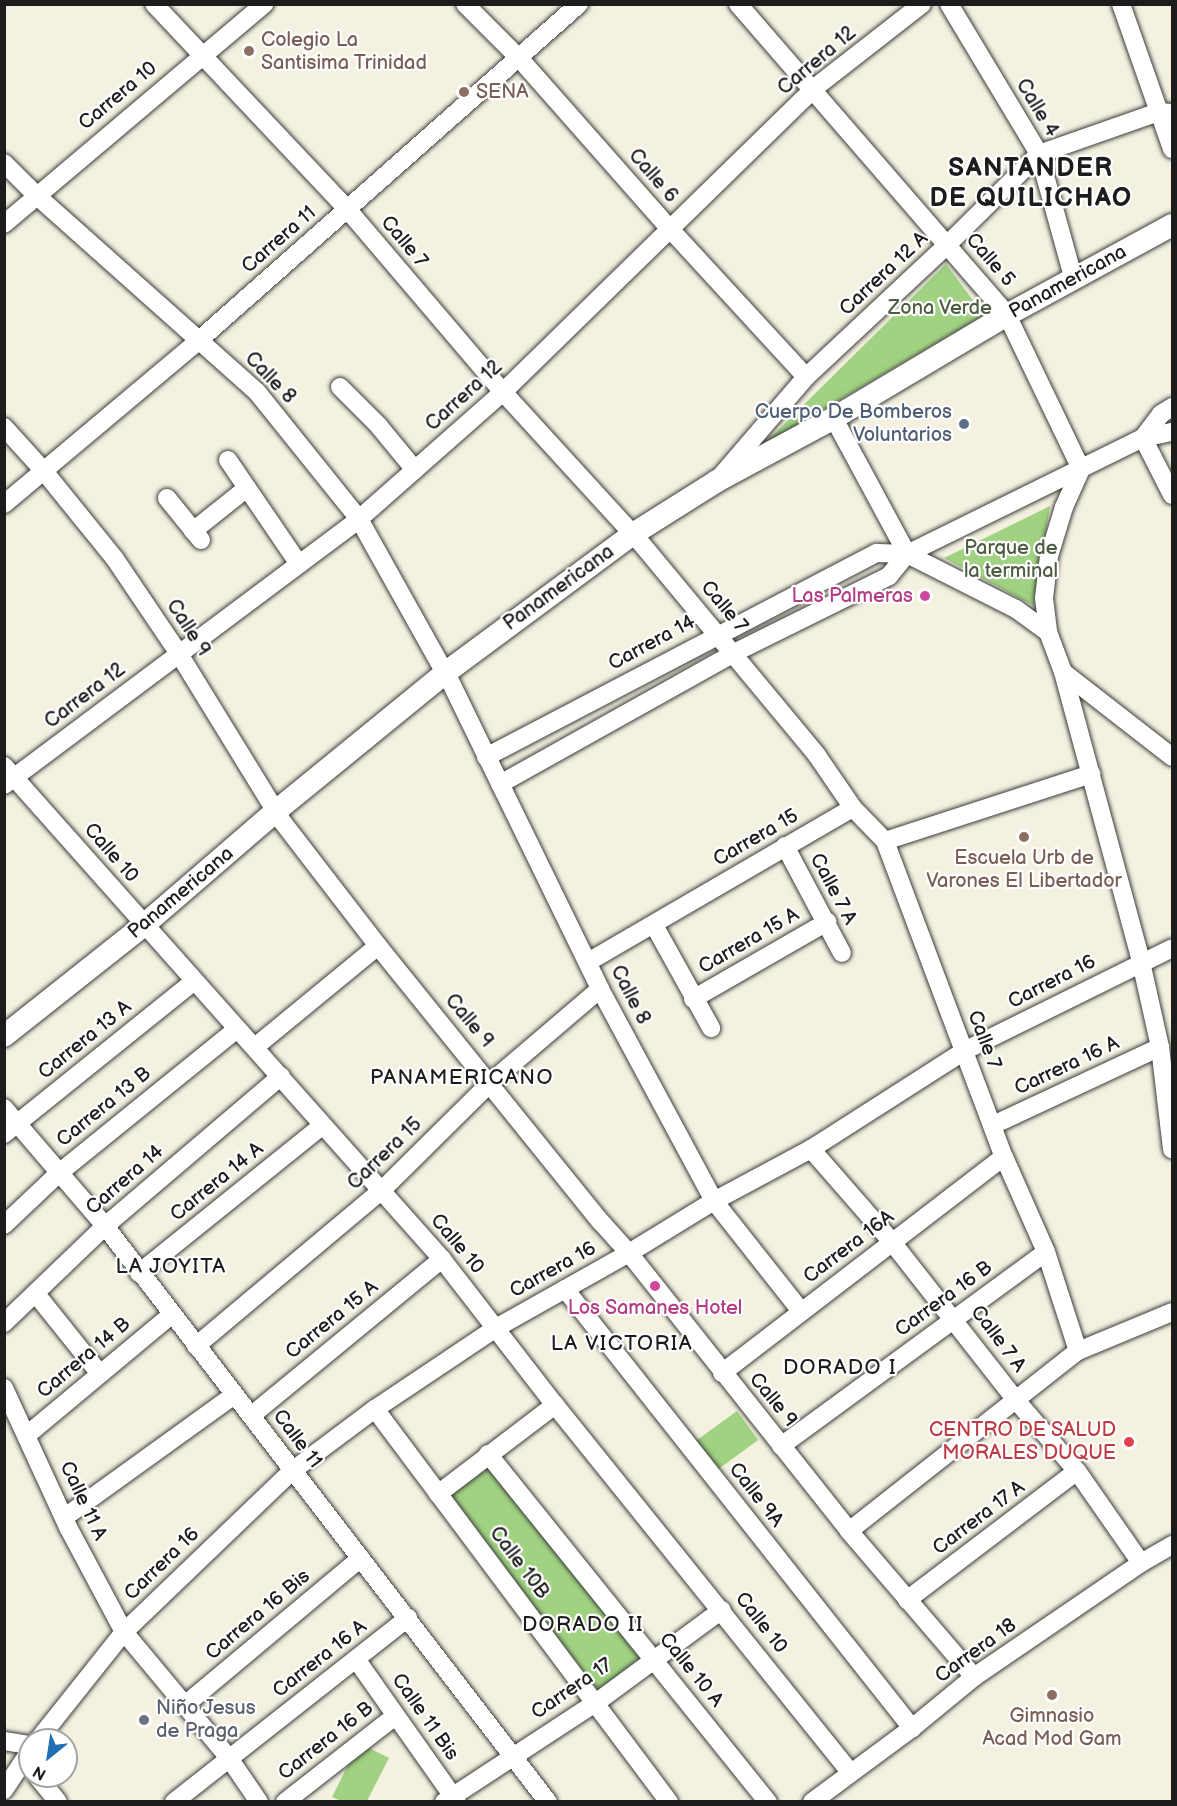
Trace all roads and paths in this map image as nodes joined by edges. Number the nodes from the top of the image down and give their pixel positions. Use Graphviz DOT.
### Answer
graph roads {
  1 [pos="154,4"];
  2 [pos="264,4"];
  3 [pos="465,4"];
  4 [pos="579,4"];
  5 [pos="738,4"];
  6 [pos="922,4"];
  7 [pos="949,4"];
  8 [pos="1121,4"];
  9 [pos="201,55"];
  10 [pos="520,59"];
  11 [pos="813,89"];
  12 [pos="1165,112"];
  13 [pos="1173,148"];
  14 [pos="1039,154"];
  15 [pos="4,163"];
  16 [pos="36,195"];
  17 [pos="348,210"];
  18 [pos="4,224"];
  19 [pos="1173,225"];
  20 [pos="670,229"];
  21 [pos="1173,238"];
  22 [pos="947,245"];
  23 [pos="1074,278"];
  24 [pos="1010,320"];
  25 [pos="198,341"];
  26 [pos="807,376"];
  27 [pos="340,387"];
  28 [pos="503,392"];
  29 [pos="1173,407"];
  30 [pos="4,427"];
  31 [pos="839,428"];
  32 [pos="1173,432"];
  33 [pos="1143,438"];
  34 [pos="228,460"];
  35 [pos="1081,469"];
  36 [pos="43,470"];
  37 [pos="415,470"];
  38 [pos="717,480"];
  39 [pos="247,488"];
  40 [pos="1173,495"];
  41 [pos="167,498"];
  42 [pos="4,504"];
  43 [pos="359,519"];
  44 [pos="636,538"];
  45 [pos="908,554"];
  46 [pos="299,564"];
  47 [pos="1048,632"];
  48 [pos="718,634"];
  49 [pos="734,653"];
  50 [pos="179,654"];
  51 [pos="1063,672"];
  52 [pos="448,677"];
  53 [pos="486,757"];
  54 [pos="1173,757"];
  55 [pos="1091,774"];
  56 [pos="8,776"];
  57 [pos="500,784"];
  58 [pos="853,808"];
  59 [pos="278,816"];
  60 [pos="885,841"];
  61 [pos="784,846"];
  62 [pos="827,922"];
  63 [pos="654,925"];
  64 [pos="147,928"];
  65 [pos="378,946"];
  66 [pos="1173,948"];
  67 [pos="842,953"];
  68 [pos="588,962"];
  69 [pos="1141,962"];
  70 [pos="193,982"];
  71 [pos="600,989"];
  72 [pos="693,999"];
  73 [pos="711,1028"];
  74 [pos="237,1029"];
  75 [pos="4,1036"];
  76 [pos="255,1047"];
  77 [pos="1160,1047"];
  78 [pos="4,1048"];
  79 [pos="964,1051"];
  80 [pos="280,1076"];
  81 [pos="491,1082"];
  82 [pos="4,1108"];
  83 [pos="993,1125"];
  84 [pos="322,1126"];
  85 [pos="11,1129"];
  86 [pos="811,1149"];
  87 [pos="1173,1149"];
  88 [pos="1004,1157"];
  89 [pos="59,1173"];
  90 [pos="381,1191"];
  91 [pos="714,1201"];
  92 [pos="4,1225"];
  93 [pos="105,1226"];
  94 [pos="892,1242"];
  95 [pos="1046,1252"];
  96 [pos="629,1253"];
  97 [pos="442,1259"];
  98 [pos="139,1273"];
  99 [pos="565,1289"];
  100 [pos="36,1294"];
  101 [pos="801,1311"];
  102 [pos="1173,1312"];
  103 [pos="171,1315"];
  104 [pos="954,1319"];
  105 [pos="4,1323"];
  106 [pos="496,1328"];
  107 [pos="196,1346"];
  108 [pos="1078,1351"];
  109 [pos="722,1373"];
  110 [pos="100,1374"];
  111 [pos="4,1388"];
  112 [pos="234,1395"];
  113 [pos="1016,1399"];
  114 [pos="555,1405"];
  115 [pos="375,1409"];
  116 [pos="252,1415"];
  117 [pos="27,1435"];
  118 [pos="781,1446"];
  119 [pos="488,1454"];
  120 [pos="292,1471"];
  121 [pos="1077,1471"];
  122 [pos="438,1494"];
  123 [pos="65,1517"];
  124 [pos="849,1531"];
  125 [pos="1173,1545"];
  126 [pos="361,1558"];
  127 [pos="1141,1563"];
  128 [pos="907,1600"];
  129 [pos="722,1610"];
  130 [pos="408,1618"];
  131 [pos="124,1632"];
  132 [pos="356,1659"];
  133 [pos="654,1660"];
  134 [pos="974,1677"];
  135 [pos="597,1702"];
  136 [pos="185,1705"];
  137 [pos="395,1716"];
  138 [pos="48,1728"];
  139 [pos="912,1728"];
  140 [pos="4,1741"];
  141 [pos="18,1749"];
  142 [pos="511,1756"];
  143 [pos="229,1758"];
  144 [pos="18,1771"];
  145 [pos="850,1772"];
  146 [pos="47,1788"];
  147 [pos="4,1790"];
  148 [pos="451,1799"];
  149 [pos="58,1802"];
  150 [pos="174,1802"];
  151 [pos="259,1802"];
  152 [pos="285,1802"];
  153 [pos="548,1802"];
  154 [pos="669,1802"];
  155 [pos="768,1802"];
  156 [pos="812,1802"];
  1 -- 9 [label="street, Calle 7"];
  2 -- 9 [label="street, Carrera 10"];
  3 -- 10 [label="street, Calle 6"];
  4 -- 10 [label="street, Carrera 11"];
  5 -- 11 [label="street, Calle 5"];
  6 -- 11 [label="street, Carrera 12"];
  7 -- 14 [label="street, Calle 4"];
  8 -- 12 [label="street"];
  9 -- 16 [label="street, Carrera 10"];
  9 -- 17 [label="street, Calle 7"];
  10 -- 17 [label="street, Carrera 11"];
  10 -- 20 [label="street, Calle 6"];
  11 -- 20 [label="street, Carrera 12"];
  11 -- 22 [label="street, Calle 5"];
  12 -- 13 [label="street"];
  12 -- 14 [label="street, Carrera 12 A"];
  14 -- 22 [label="street, Carrera 12 A"];
  14 -- 23 [label="street, Calle 4"];
  15 -- 16 [label="street, Calle 8"];
  16 -- 18 [label="street, Carrera 10"];
  16 -- 25 [label="street, Calle 8"];
  17 -- 25 [label="street, Carrera 11"];
  17 -- 28 [label="street, Calle 7"];
  19 -- 23 [label="main road, Panamericana"];
  20 -- 26 [label="street, Calle 6"];
  20 -- 28 [label="street, Carrera 12"];
  21 -- 24 [label="main road, Panamericana"];
  22 -- 24 [label="street, Calle 5"];
  22 -- 26 [label="street, Carrera 12 A"];
  23 -- 24 [label="main road, Panamericana"];
  24 -- 31 [label="main road, Panamericana"];
  24 -- 35 [label="street, Calle 5"];
  24 -- 38 [label="main road, Panamericana"];
  25 -- 36 [label="street, Carrera 11"];
  25 -- 43 [label="street, Calle 8"];
  26 -- 38 [label="street, Carrera 12 A"];
  27 -- 37 [label="street"];
  28 -- 37 [label="street, Carrera 12"];
  28 -- 44 [label="street, Calle 7"];
  29 -- 33 [label="street, Carrera 14"];
  30 -- 36 [label="street, Calle 9"];
  31 -- 44 [label="main road, Panamericana"];
  31 -- 45 [label="street"];
  32 -- 33 [label="street, Carrera 14"];
  33 -- 35 [label="street, Carrera 14"];
  33 -- 40 [label="street"];
  34 -- 39 [label="street"];
  35 -- 45 [label="street, Carrera 14"];
  35 -- 47 [label="street"];
  36 -- 42 [label="street, Carrera 11"];
  36 -- 50 [label="street, Calle 9"];
  37 -- 43 [label="street, Carrera 12"];
  38 -- 44 [label="main road, Panamericana"];
  39 -- 41 [label="street"];
  39 -- 46 [label="street"];
  43 -- 46 [label="street, Carrera 12"];
  43 -- 52 [label="street, Calle 8"];
  44 -- 48 [label="street, Calle 7"];
  44 -- 52 [label="main road, Panamericana"];
  45 -- 47 [label="street"];
  45 -- 48 [label="street, Carrera 14"];
  45 -- 49 [label="street, Carrera 14"];
  46 -- 50 [label="street, Carrera 12"];
  47 -- 51 [label="street"];
  48 -- 49 [label="street, Calle 7"];
  48 -- 53 [label="street, Carrera 14"];
  49 -- 57 [label="street, Carrera 14"];
  49 -- 58 [label="street, Calle 7"];
  50 -- 56 [label="street, Carrera 12"];
  50 -- 59 [label="street, Calle 9"];
  51 -- 54 [label="street"];
  51 -- 55 [label="street"];
  52 -- 53 [label="street, Calle 8"];
  52 -- 59 [label="main road, Panamericana"];
  53 -- 57 [label="street, Calle 8"];
  55 -- 60 [label="street"];
  55 -- 69 [label="street"];
  56 -- 64 [label="street, Calle 10"];
  57 -- 68 [label="street, Calle 8"];
  58 -- 60 [label="street, Calle 7"];
  58 -- 61 [label="street, Carrera 15"];
  59 -- 64 [label="main road, Panamericana"];
  59 -- 65 [label="street, Calle 9"];
  60 -- 79 [label="street, Calle 7"];
  61 -- 62 [label="street, Calle 7 A"];
  61 -- 63 [label="street, Carrera 15"];
  62 -- 67 [label="street, Calle 7 A"];
  62 -- 72 [label="street, Carrera 15 A"];
  63 -- 68 [label="street, Carrera 15"];
  63 -- 72 [label="street"];
  64 -- 70 [label="street, Calle 10"];
  64 -- 75 [label="main road, Panamericana"];
  64 -- 78 [label="main road, Panamericana"];
  65 -- 76 [label="street"];
  65 -- 81 [label="street, Calle 9"];
  66 -- 69 [label="street, Carrera 16"];
  68 -- 71 [label="street, Calle 8"];
  69 -- 77 [label="street"];
  69 -- 79 [label="street, Carrera 16"];
  70 -- 74 [label="street, Calle 10"];
  70 -- 85 [label="street, Carrera 13 A"];
  71 -- 81 [label="street, Carrera 15"];
  71 -- 91 [label="street, Calle 8"];
  72 -- 73 [label="street"];
  74 -- 76 [label="street, Calle 10"];
  74 -- 89 [label="street, Carrera 13 B"];
  76 -- 80 [label="street, Calle 10"];
  77 -- 83 [label="street, Carrera 16 A"];
  77 -- 87 [label="street"];
  79 -- 83 [label="street, Calle 7"];
  79 -- 86 [label="street, Carrera 16"];
  80 -- 84 [label="street, Calle 10"];
  80 -- 93 [label="street, Carrera 14"];
  81 -- 90 [label="street, Carrera 15"];
  81 -- 96 [label="street, Calle 9"];
  82 -- 85 [label="street, Calle 11"];
  83 -- 88 [label="street, Calle 7"];
  84 -- 90 [label="street, Calle 10"];
  84 -- 98 [label="street, Carrera 14 A"];
  85 -- 89 [label="street, Calle 11"];
  86 -- 91 [label="street, Carrera 16"];
  86 -- 94 [label="street, Calle 7 A"];
  88 -- 94 [label="street, Carrera 16A"];
  88 -- 95 [label="street, Calle 7"];
  89 -- 92 [label="street, Carrera 13 B"];
  89 -- 93 [label="street, Calle 11"];
  90 -- 97 [label="street, Calle 10"];
  90 -- 107 [label="street, Carrera 15"];
  91 -- 96 [label="street, Carrera 16"];
  91 -- 101 [label="street, Calle 8"];
  93 -- 98 [label="street, Calle 11"];
  93 -- 100 [label="street, Carrera 14"];
  94 -- 101 [label="street, Carrera 16A"];
  94 -- 104 [label="street, Calle 7 A"];
  95 -- 104 [label="street, Carrera 16 B"];
  95 -- 108 [label="street, Calle 7"];
  96 -- 99 [label="street, Carrera 16"];
  96 -- 109 [label="street, Calle 9"];
  97 -- 106 [label="street, Calle 10"];
  97 -- 116 [label="street, Carrera 15 A"];
  98 -- 103 [label="street, Calle 11"];
  99 -- 106 [label="street, Carrera 16"];
  99 -- 139 [label="street, Calle 9A"];
  100 -- 105 [label="street, Carrera 14"];
  100 -- 110 [label="street"];
  101 -- 109 [label="street, Carrera 16A"];
  102 -- 108 [label="street"];
  103 -- 107 [label="street, Calle 11"];
  103 -- 110 [label="street, Carrera 14 B"];
  104 -- 113 [label="street, Calle 7 A"];
  104 -- 118 [label="street, Carrera 16 B"];
  106 -- 114 [label="street, Calle 10"];
  106 -- 115 [label="street, Carrera 16"];
  107 -- 112 [label="street, Calle 11"];
  108 -- 113 [label="street"];
  109 -- 118 [label="street, Calle 9"];
  110 -- 117 [label="street, Carrera 14 B"];
  111 -- 117 [label="street, Calle 11 A"];
  112 -- 116 [label="street, Calle 11"];
  112 -- 123 [label="street"];
  113 -- 121 [label="street, Calle 7 A"];
  113 -- 124 [label="street"];
  114 -- 119 [label="street"];
  114 -- 129 [label="street, Calle 10"];
  115 -- 120 [label="street, Carrera 16"];
  115 -- 122 [label="street, Calle 10B"];
  116 -- 120 [label="street, Calle 11"];
  117 -- 123 [label="street, Calle 11 A"];
  118 -- 124 [label="street, Calle 9"];
  119 -- 122 [label="street"];
  119 -- 133 [label="street, Calle 10 A"];
  120 -- 126 [label="street, Calle 11"];
  120 -- 131 [label="street, Carrera 16"];
  121 -- 127 [label="street, Calle 7 A"];
  121 -- 128 [label="street, Carrera 17 A"];
  122 -- 135 [label="street, Calle 10B"];
  123 -- 131 [label="street, Calle 11 A"];
  124 -- 128 [label="street, Calle 9"];
  125 -- 127 [label="street, Carrera 18"];
  126 -- 130 [label="street, Calle 11"];
  126 -- 136 [label="street, Carrera 16 Bis"];
  127 -- 134 [label="street, Carrera 18"];
  128 -- 134 [label="street, Calle 9"];
  129 -- 133 [label="street, Carrera 17"];
  129 -- 145 [label="street, Calle 10"];
  130 -- 132 [label="street, Carrera 16 A"];
  130 -- 142 [label="street, Calle 11"];
  131 -- 136 [label="street, Calle 11 A"];
  131 -- 138 [label="street, Carrera 16"];
  132 -- 137 [label="street, Calle 11 Bis"];
  132 -- 143 [label="street, Carrera 16 A"];
  133 -- 135 [label="street, Carrera 17"];
  133 -- 155 [label="street, Calle 10 A"];
  134 -- 139 [label="street, Carrera 18"];
  135 -- 142 [label="street, Carrera 17"];
  135 -- 154 [label="street, Calle 10B"];
  136 -- 143 [label="street, Calle 11 A"];
  137 -- 148 [label="street, Calle 11 Bis"];
  137 -- 152 [label="street, Carrera 16 B"];
  139 -- 145 [label="street, Carrera 18"];
  140 -- 141 [label="street"];
  142 -- 148 [label="street, Carrera 17"];
  142 -- 153 [label="street, Calle 11"];
  143 -- 150 [label="street, Carrera 16 A"];
  143 -- 151 [label="street, Calle 11 A"];
  144 -- 147 [label="street"];
  145 -- 156 [label="street, Carrera 18"];
  146 -- 149 [label="street"];
}
